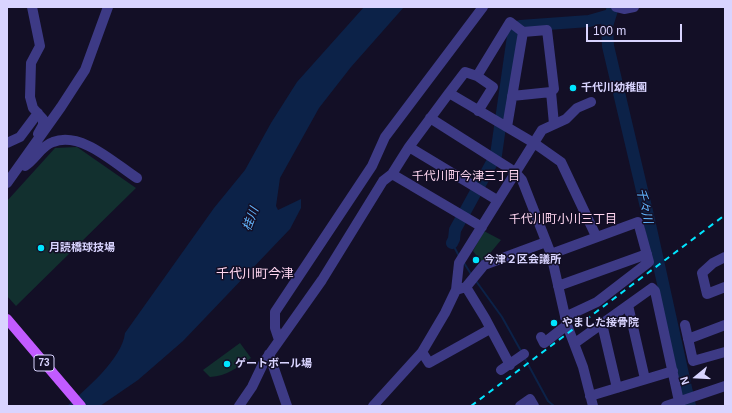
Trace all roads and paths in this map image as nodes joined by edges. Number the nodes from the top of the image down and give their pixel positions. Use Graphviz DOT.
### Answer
graph roads {
  1 [pos="32,7"];
  2 [pos="108,7"];
  3 [pos="483,7"];
  4 [pos="634,7"];
  5 [pos="620,8"];
  6 [pos="523,32"];
  7 [pos="477,76"];
  8 [pos="551,92"];
  9 [pos="449,93"];
  10 [pos="512,96"];
  11 [pos="591,102"];
  12 [pos="478,111"];
  13 [pos="38,113"];
  14 [pos="430,118"];
  15 [pos="554,124"];
  16 [pos="507,127"];
  17 [pos="7,143"];
  18 [pos="534,143"];
  19 [pos="409,148"];
  20 [pos="32,149"];
  21 [pos="18,168"];
  22 [pos="515,172"];
  23 [pos="392,174"];
  24 [pos="137,178"];
  25 [pos="7,183"];
  26 [pos="497,200"];
  27 [pos="482,227"];
  28 [pos="596,236"];
  29 [pos="546,242"];
  30 [pos="551,254"];
  31 [pos="647,254"];
  32 [pos="725,257"];
  33 [pos="558,286"];
  34 [pos="725,287"];
  35 [pos="461,289"];
  36 [pos="628,305"];
  37 [pos="7,319"];
  38 [pos="566,321"];
  39 [pos="602,324"];
  40 [pos="685,325"];
  41 [pos="725,325"];
  42 [pos="490,329"];
  43 [pos="541,337"];
  44 [pos="688,339"];
  45 [pos="278,340"];
  46 [pos="575,343"];
  47 [pos="422,352"];
  48 [pos="725,352"];
  49 [pos="269,354"];
  50 [pos="523,355"];
  51 [pos="673,371"];
  52 [pos="645,379"];
  53 [pos="725,386"];
  54 [pos="617,388"];
  55 [pos="591,401"];
  56 [pos="681,403"];
  57 [pos="242,405"];
  58 [pos="81,406"];
  59 [pos="287,406"];
  60 [pos="373,406"];
  61 [pos="520,406"];
  62 [pos="534,406"];
  63 [pos="666,406"];
  1 -- 13 [label="street"];
  2 -- 20 [label="street"];
  3 -- 45 [label="street"];
  4 -- 5 [label="street"];
  6 -- 7 [label="street"];
  6 -- 8 [label="street"];
  6 -- 10 [label="street"];
  7 -- 9 [label="street"];
  7 -- 12 [label="street"];
  8 -- 10 [label="street"];
  8 -- 15 [label="street"];
  9 -- 12 [label="street"];
  9 -- 14 [label="street"];
  10 -- 16 [label="street"];
  11 -- 15 [label="street"];
  12 -- 16 [label="street"];
  13 -- 17 [label="street"];
  13 -- 20 [label="street"];
  14 -- 19 [label="street"];
  14 -- 22 [label="street"];
  15 -- 18 [label="street"];
  16 -- 18 [label="street"];
  18 -- 22 [label="street"];
  18 -- 28 [label="street"];
  19 -- 23 [label="street"];
  19 -- 26 [label="street"];
  20 -- 21 [label="street"];
  21 -- 24 [label="street"];
  21 -- 25 [label="street"];
  22 -- 26 [label="street"];
  22 -- 29 [label="street"];
  23 -- 27 [label="street"];
  23 -- 45 [label="street"];
  26 -- 27 [label="street"];
  27 -- 35 [label="street"];
  28 -- 30 [label="street"];
  28 -- 31 [label="street"];
  29 -- 30 [label="street"];
  29 -- 35 [label="street"];
  30 -- 33 [label="street"];
  31 -- 33 [label="street"];
  31 -- 38 [label="street"];
  32 -- 34 [label="street"];
  33 -- 38 [label="street"];
  35 -- 42 [label="street"];
  35 -- 47 [label="street"];
  36 -- 39 [label="street"];
  36 -- 51 [label="street"];
  36 -- 52 [label="street"];
  37 -- 58 [label="main road, 73"];
  38 -- 43 [label="street"];
  38 -- 46 [label="street"];
  39 -- 46 [label="street"];
  39 -- 54 [label="street"];
  40 -- 44 [label="street"];
  41 -- 44 [label="street"];
  42 -- 47 [label="street"];
  42 -- 50 [label="street"];
  44 -- 48 [label="street"];
  45 -- 49 [label="street"];
  46 -- 55 [label="street"];
  47 -- 60 [label="street"];
  49 -- 57 [label="street"];
  49 -- 59 [label="street"];
  51 -- 52 [label="street"];
  51 -- 56 [label="street"];
  52 -- 54 [label="street"];
  53 -- 56 [label="street"];
  54 -- 55 [label="street"];
  56 -- 63 [label="street"];
  61 -- 62 [label="street"];
}
